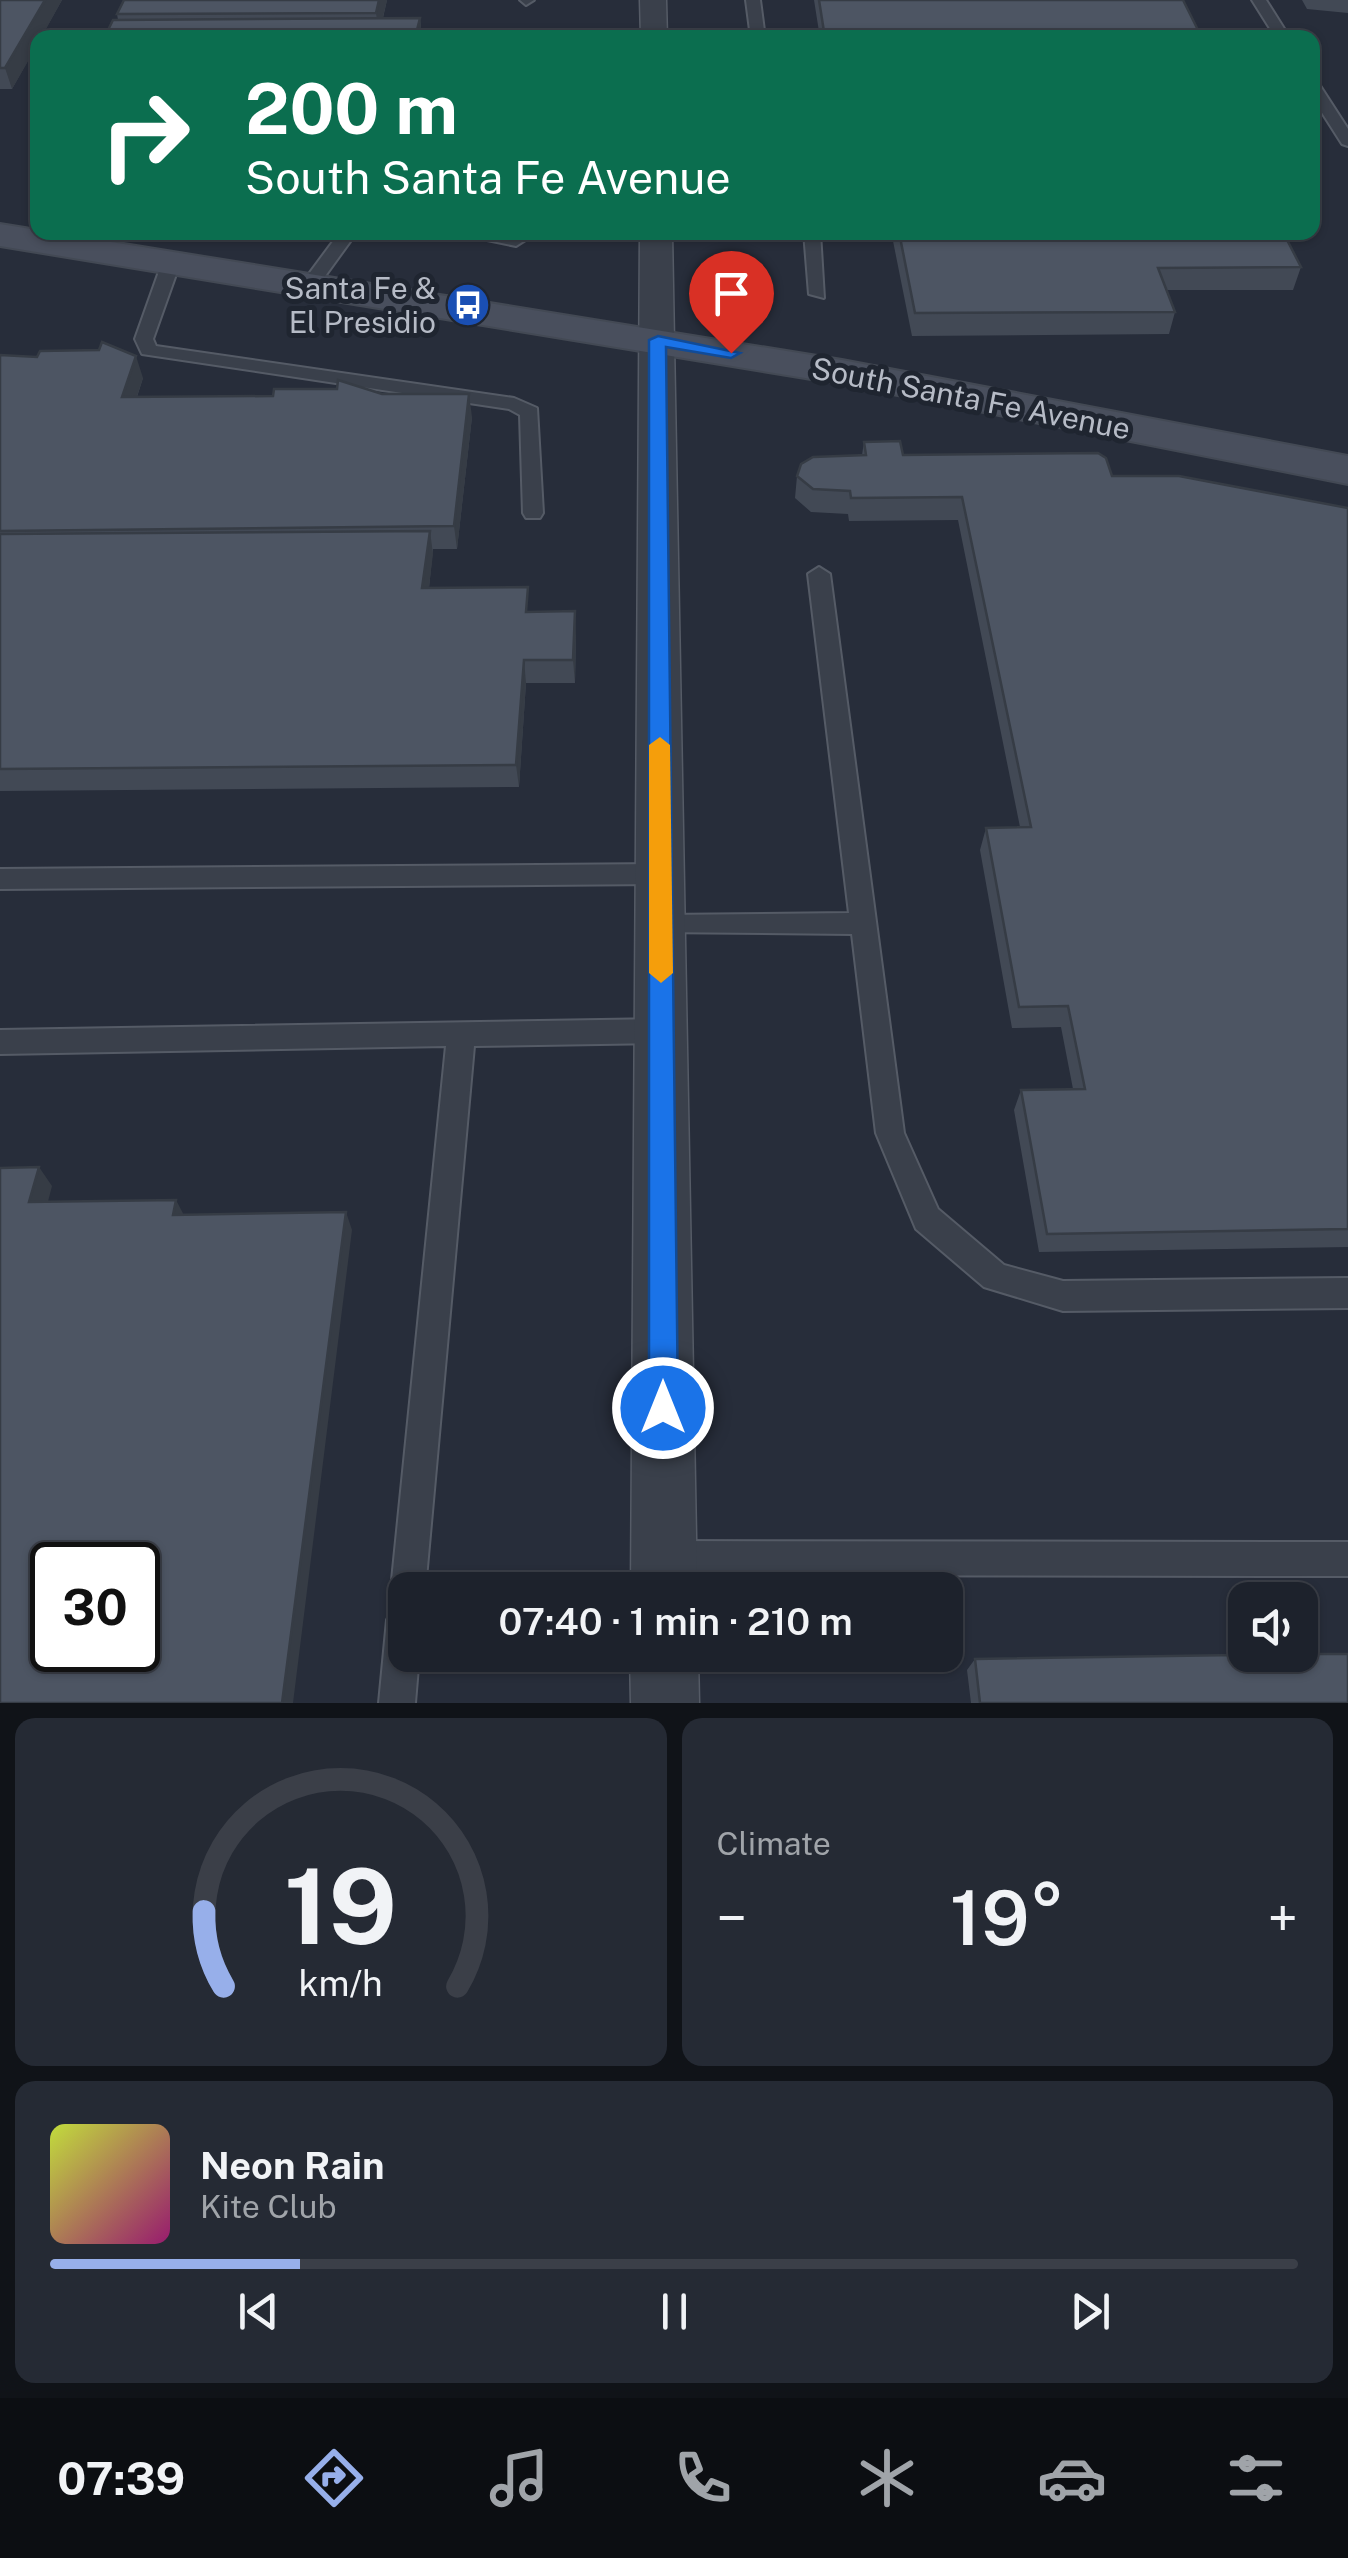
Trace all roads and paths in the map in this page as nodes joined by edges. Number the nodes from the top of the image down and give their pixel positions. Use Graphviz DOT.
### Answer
graph roads {
  1 [pos="653,0"];
  2 [pos="753,0"];
  3 [pos="1259,0"];
  4 [pos="654,30"];
  5 [pos="757,30"];
  6 [pos="1278,30"];
  7 [pos="1320,97"];
  8 [pos="1348,141"];
  9 [pos="0,235"];
  10 [pos="30,240"];
  11 [pos="30,240"];
  12 [pos="343,240"];
  13 [pos="656,240"];
  14 [pos="813,240"];
  15 [pos="170,263"];
  16 [pos="309,286"];
  17 [pos="818,294"];
  18 [pos="658,340"];
  19 [pos="1348,470"];
  20 [pos="533,512"];
  21 [pos="819,574"];
  22 [pos="660,874"];
  23 [pos="0,879"];
  24 [pos="864,923"];
  25 [pos="661,925"];
  26 [pos="662,1032"];
  27 [pos="461,1033"];
  28 [pos="0,1042"];
  29 [pos="1348,1293"];
  30 [pos="1348,1559"];
  31 [pos="410,1572"];
  32 [pos="664,1572"];
  33 [pos="755,1572"];
  34 [pos="400,1672"];
  35 [pos="664,1672"];
  36 [pos="397,1703"];
  37 [pos="664,1703"];
  1 -- 4 [label="street"];
  2 -- 5 [label="lane"];
  3 -- 6 [label="lane"];
  7 -- 8 [label="lane"];
  9 -- 11 [label="main road, South Santa Fe Avenue"];
  10 -- 15 [label="main road, South Santa Fe Avenue"];
  12 -- 16 [label="lane"];
  13 -- 18 [label="street"];
  14 -- 17 [label="lane"];
  15 -- 16 [label="main road, South Santa Fe Avenue"];
  15 -- 20 [label="lane"];
  16 -- 18 [label="main road, South Santa Fe Avenue"];
  18 -- 19 [label="main road, South Santa Fe Avenue"];
  18 -- 22 [label="street"];
  21 -- 24 [label="lane"];
  22 -- 23 [label="lane"];
  22 -- 25 [label="street"];
  24 -- 25 [label="lane"];
  24 -- 29 [label="lane"];
  25 -- 26 [label="street"];
  26 -- 27 [label="lane"];
  26 -- 32 [label="street"];
  27 -- 28 [label="lane"];
  27 -- 31 [label="lane"];
  30 -- 33 [label="lane"];
  34 -- 36 [label="lane"];
  35 -- 37 [label="street"];
}
